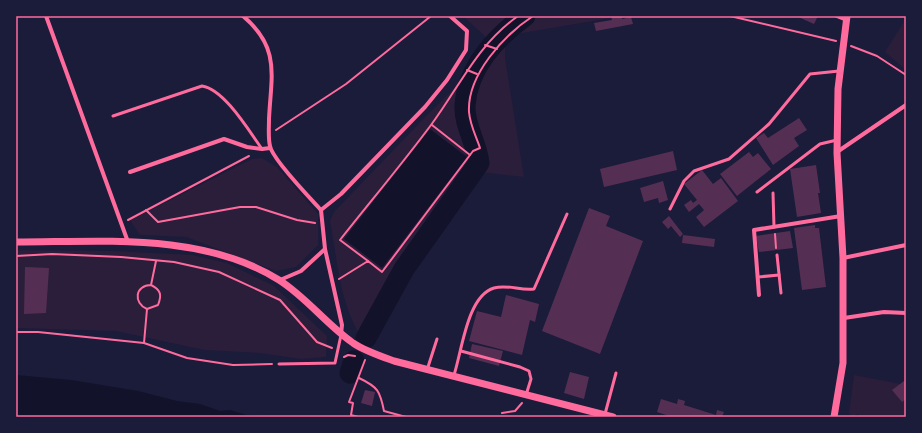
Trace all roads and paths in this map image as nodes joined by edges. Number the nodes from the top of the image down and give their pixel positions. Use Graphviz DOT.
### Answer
graph roads {
  1 [pos="46,16"];
  2 [pos="243,16"];
  3 [pos="432,16"];
  4 [pos="450,16"];
  5 [pos="518,16"];
  6 [pos="533,16"];
  7 [pos="730,16"];
  8 [pos="836,16"];
  9 [pos="846,18"];
  10 [pos="843,43"];
  11 [pos="485,46"];
  12 [pos="497,50"];
  13 [pos="468,70"];
  14 [pos="840,71"];
  15 [pos="477,74"];
  16 [pos="906,74"];
  17 [pos="906,104"];
  18 [pos="113,116"];
  19 [pos="432,125"];
  20 [pos="269,135"];
  21 [pos="837,140"];
  22 [pos="270,148"];
  23 [pos="262,149"];
  24 [pos="837,153"];
  25 [pos="470,155"];
  26 [pos="130,172"];
  27 [pos="757,192"];
  28 [pos="773,194"];
  29 [pos="670,209"];
  30 [pos="146,210"];
  31 [pos="321,210"];
  32 [pos="567,214"];
  33 [pos="841,216"];
  34 [pos="121,223"];
  35 [pos="322,224"];
  36 [pos="774,227"];
  37 [pos="16,242"];
  38 [pos="128,242"];
  39 [pos="906,245"];
  40 [pos="325,250"];
  41 [pos="777,255"];
  42 [pos="16,256"];
  43 [pos="843,258"];
  44 [pos="156,261"];
  45 [pos="368,261"];
  46 [pos="779,275"];
  47 [pos="758,277"];
  48 [pos="280,280"];
  49 [pos="333,282"];
  50 [pos="151,284"];
  51 [pos="780,293"];
  52 [pos="759,295"];
  53 [pos="148,309"];
  54 [pos="906,313"];
  55 [pos="844,318"];
  56 [pos="16,332"];
  57 [pos="341,334"];
  58 [pos="437,339"];
  59 [pos="144,343"];
  60 [pos="337,350"];
  61 [pos="462,351"];
  62 [pos="348,355"];
  63 [pos="335,363"];
  64 [pos="280,364"];
  65 [pos="427,370"];
  66 [pos="616,373"];
  67 [pos="454,376"];
  68 [pos="359,378"];
  69 [pos="526,395"];
  70 [pos="502,414"];
  71 [pos="604,415"];
  72 [pos="358,417"];
  73 [pos="406,417"];
  74 [pos="613,417"];
  75 [pos="834,417"];
  1 -- 34 [label="street"];
  2 -- 20 [label="street"];
  3 -- 20 [label="path"];
  4 -- 31 [label="street"];
  5 -- 11 [label="path"];
  6 -- 12 [label="path"];
  7 -- 10 [label="path"];
  8 -- 9 [label="lane"];
  9 -- 10 [label="street"];
  10 -- 14 [label="street"];
  10 -- 16 [label="path"];
  11 -- 12 [label="path"];
  11 -- 13 [label="path"];
  12 -- 15 [label="path"];
  13 -- 15 [label="path"];
  13 -- 19 [label="path"];
  14 -- 21 [label="street"];
  14 -- 29 [label="lane"];
  15 -- 25 [label="path"];
  17 -- 24 [label="street"];
  18 -- 23 [label="lane"];
  19 -- 25 [label="path"];
  19 -- 45 [label="path"];
  20 -- 22 [label="street"];
  21 -- 24 [label="street"];
  21 -- 27 [label="lane"];
  22 -- 23 [label="street"];
  22 -- 31 [label="street"];
  23 -- 26 [label="street"];
  23 -- 30 [label="path"];
  24 -- 33 [label="street"];
  25 -- 45 [label="path"];
  28 -- 36 [label="lane"];
  30 -- 34 [label="path"];
  30 -- 35 [label="path"];
  31 -- 35 [label="street"];
  32 -- 61 [label="lane"];
  33 -- 36 [label="street"];
  33 -- 43 [label="street"];
  34 -- 38 [label="street"];
  35 -- 40 [label="street"];
  36 -- 41 [label="path"];
  36 -- 47 [label="street"];
  37 -- 38 [label="street"];
  38 -- 48 [label="street"];
  39 -- 43 [label="street"];
  40 -- 48 [label="street"];
  40 -- 49 [label="street"];
  41 -- 46 [label="lane"];
  42 -- 44 [label="path"];
  43 -- 55 [label="street"];
  44 -- 50 [label="path"];
  44 -- 60 [label="path"];
  45 -- 49 [label="path"];
  46 -- 47 [label="lane"];
  46 -- 51 [label="lane"];
  47 -- 52 [label="street"];
  48 -- 57 [label="street"];
  49 -- 57 [label="street"];
  50 -- 53 [label="path"];
  50 -- 53 [label="path"];
  53 -- 59 [label="path"];
  54 -- 55 [label="street"];
  55 -- 75 [label="street"];
  56 -- 59 [label="path"];
  57 -- 60 [label="lane"];
  57 -- 65 [label="street"];
  58 -- 65 [label="lane"];
  59 -- 64 [label="path"];
  60 -- 62 [label="path"];
  60 -- 63 [label="lane"];
  61 -- 67 [label="lane"];
  61 -- 69 [label="lane"];
  62 -- 63 [label="path"];
  62 -- 68 [label="path"];
  63 -- 64 [label="lane"];
  65 -- 67 [label="street"];
  66 -- 71 [label="lane"];
  67 -- 69 [label="street"];
  68 -- 72 [label="path"];
  68 -- 73 [label="path"];
  69 -- 70 [label="path"];
  69 -- 71 [label="street"];
  71 -- 74 [label="street"];
}
